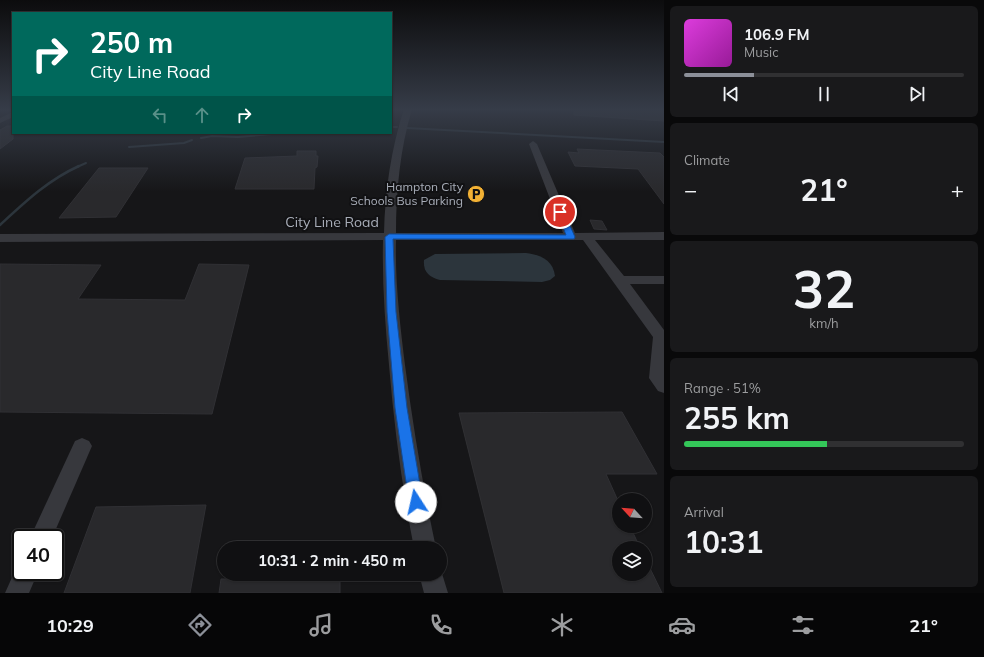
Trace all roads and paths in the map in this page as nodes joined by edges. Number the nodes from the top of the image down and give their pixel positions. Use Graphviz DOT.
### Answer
graph roads {
  1 [pos="400,137"];
  2 [pos="533,144"];
  3 [pos="664,236"];
  4 [pos="389,237"];
  5 [pos="571,237"];
  6 [pos="587,237"];
  7 [pos="0,238"];
  8 [pos="620,280"];
  9 [pos="664,280"];
  10 [pos="664,387"];
  11 [pos="82,446"];
  12 [pos="45,529"];
  13 [pos="424,541"];
  14 [pos="22,581"];
  15 [pos="433,581"];
  16 [pos="17,593"];
  17 [pos="436,593"];
  1 -- 4 [label="street"];
  2 -- 5 [label="street"];
  3 -- 6 [label="street, City Line Road"];
  4 -- 5 [label="street, City Line Road"];
  4 -- 7 [label="street, City Line Road"];
  4 -- 13 [label="street"];
  5 -- 6 [label="street, City Line Road"];
  6 -- 8 [label="street"];
  8 -- 9 [label="street"];
  8 -- 10 [label="street"];
  11 -- 12 [label="street"];
  14 -- 16 [label="street"];
  15 -- 17 [label="street"];
}
